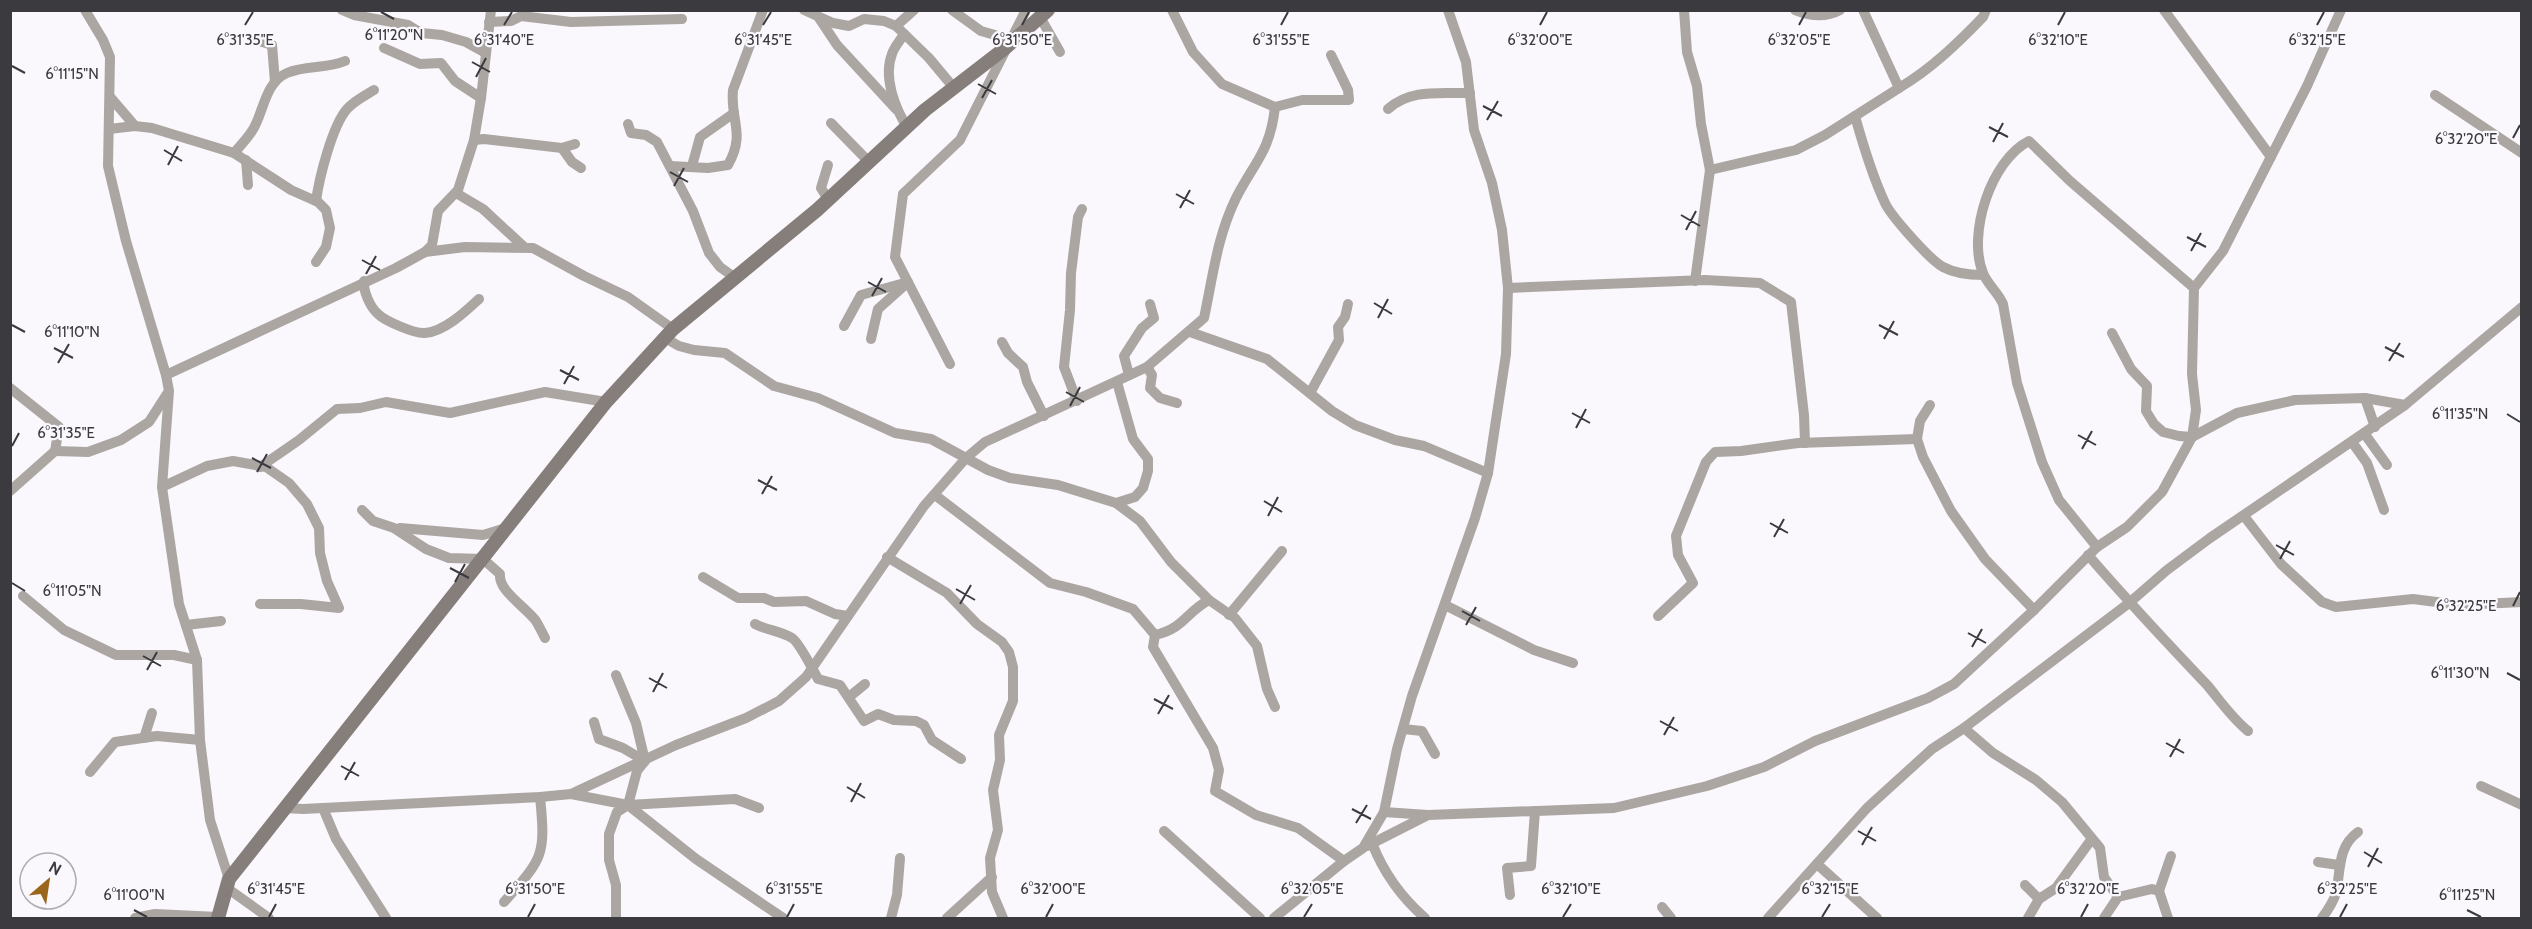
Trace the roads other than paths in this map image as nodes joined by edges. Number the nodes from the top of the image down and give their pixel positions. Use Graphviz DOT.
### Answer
graph roads {
  1 [pos="85,10"];
  2 [pos="333,10"];
  3 [pos="342,10"];
  4 [pos="491,10"];
  5 [pos="763,10"];
  6 [pos="804,10"];
  7 [pos="914,10"];
  8 [pos="952,10"];
  9 [pos="1026,10"];
  10 [pos="1172,10"];
  11 [pos="1448,10"];
  12 [pos="1684,10"];
  13 [pos="1795,10"];
  14 [pos="1840,10"];
  15 [pos="1863,10"];
  16 [pos="1986,10"];
  17 [pos="2164,10"];
  18 [pos="2341,10"];
  19 [pos="1044,14"];
  20 [pos="570,16"];
  21 [pos="819,18"];
  22 [pos="682,19"];
  23 [pos="489,22"];
  24 [pos="900,30"];
  25 [pos="256,40"];
  26 [pos="384,48"];
  27 [pos="1004,49"];
  28 [pos="1060,52"];
  29 [pos="486,53"];
  30 [pos="1331,56"];
  31 [pos="345,61"];
  32 [pos="275,82"];
  33 [pos="954,88"];
  34 [pos="1899,88"];
  35 [pos="374,90"];
  36 [pos="1470,93"];
  37 [pos="2435,95"];
  38 [pos="111,98"];
  39 [pos="481,98"];
  40 [pos="1275,107"];
  41 [pos="896,108"];
  42 [pos="1388,109"];
  43 [pos="734,113"];
  44 [pos="1855,116"];
  45 [pos="831,123"];
  46 [pos="628,124"];
  47 [pos="135,126"];
  48 [pos="907,128"];
  49 [pos="109,129"];
  50 [pos="474,140"];
  51 [pos="575,144"];
  52 [pos="562,148"];
  53 [pos="234,153"];
  54 [pos="2522,153"];
  55 [pos="2271,157"];
  56 [pos="246,159"];
  57 [pos="869,162"];
  58 [pos="828,165"];
  59 [pos="670,166"];
  60 [pos="692,166"];
  61 [pos="581,168"];
  62 [pos="1710,170"];
  63 [pos="248,185"];
  64 [pos="456,193"];
  65 [pos="828,199"];
  66 [pos="315,201"];
  67 [pos="1082,209"];
  68 [pos="523,246"];
  69 [pos="425,252"];
  70 [pos="316,262"];
  71 [pos="1983,275"];
  72 [pos="734,277"];
  73 [pos="364,281"];
  74 [pos="1695,281"];
  75 [pos="908,282"];
  76 [pos="1508,288"];
  77 [pos="2194,288"];
  78 [pos="479,299"];
  79 [pos="1150,304"];
  80 [pos="1348,304"];
  81 [pos="2522,307"];
  82 [pos="844,327"];
  83 [pos="1190,332"];
  84 [pos="2112,333"];
  85 [pos="669,334"];
  86 [pos="871,339"];
  87 [pos="1002,342"];
  88 [pos="950,364"];
  89 [pos="1147,367"];
  90 [pos="166,375"];
  91 [pos="1129,375"];
  92 [pos="1117,382"];
  93 [pos="10,388"];
  94 [pos="169,391"];
  95 [pos="1310,393"];
  96 [pos="2365,398"];
  97 [pos="1077,401"];
  98 [pos="606,402"];
  99 [pos="1177,403"];
  100 [pos="1930,405"];
  101 [pos="2405,405"];
  102 [pos="1044,416"];
  103 [pos="2375,427"];
  104 [pos="2364,433"];
  105 [pos="2192,437"];
  106 [pos="1917,439"];
  107 [pos="2352,442"];
  108 [pos="1804,443"];
  109 [pos="55,451"];
  110 [pos="966,458"];
  111 [pos="2387,465"];
  112 [pos="260,467"];
  113 [pos="1488,473"];
  114 [pos="162,487"];
  115 [pos="10,491"];
  116 [pos="935,495"];
  117 [pos="1116,503"];
  118 [pos="362,510"];
  119 [pos="2384,510"];
  120 [pos="2244,516"];
  121 [pos="509,527"];
  122 [pos="394,528"];
  123 [pos="2097,547"];
  124 [pos="1282,551"];
  125 [pos="2088,555"];
  126 [pos="888,557"];
  127 [pos="483,559"];
  128 [pos="703,577"];
  129 [pos="23,596"];
  130 [pos="1209,600"];
  131 [pos="2522,602"];
  132 [pos="2129,603"];
  133 [pos="260,604"];
  134 [pos="1445,605"];
  135 [pos="2034,610"];
  136 [pos="1229,615"];
  137 [pos="848,616"];
  138 [pos="1659,616"];
  139 [pos="221,621"];
  140 [pos="755,624"];
  141 [pos="186,625"];
  142 [pos="1155,635"];
  143 [pos="545,638"];
  144 [pos="197,660"];
  145 [pos="1573,663"];
  146 [pos="812,668"];
  147 [pos="616,675"];
  148 [pos="865,684"];
  149 [pos="849,697"];
  150 [pos="1275,706"];
  151 [pos="152,713"];
  152 [pos="594,722"];
  153 [pos="1964,728"];
  154 [pos="1403,729"];
  155 [pos="2248,731"];
  156 [pos="144,738"];
  157 [pos="200,740"];
  158 [pos="1435,754"];
  159 [pos="961,759"];
  160 [pos="645,761"];
  161 [pos="90,772"];
  162 [pos="2481,786"];
  163 [pos="571,794"];
  164 [pos="540,797"];
  165 [pos="628,805"];
  166 [pos="2522,805"];
  167 [pos="284,808"];
  168 [pos="323,808"];
  169 [pos="759,808"];
  170 [pos="1534,811"];
  171 [pos="1384,812"];
  172 [pos="1428,815"];
  173 [pos="1164,831"];
  174 [pos="2358,832"];
  175 [pos="2091,840"];
  176 [pos="1368,846"];
  177 [pos="2171,856"];
  178 [pos="900,858"];
  179 [pos="1344,861"];
  180 [pos="2318,862"];
  181 [pos="1817,864"];
  182 [pos="2339,865"];
  183 [pos="992,877"];
  184 [pos="228,884"];
  185 [pos="2025,885"];
  186 [pos="2159,891"];
  187 [pos="1510,896"];
  188 [pos="2118,897"];
  189 [pos="2039,899"];
  190 [pos="504,902"];
  191 [pos="1662,907"];
  192 [pos="135,918"];
  193 [pos="218,918"];
  194 [pos="269,918"];
  195 [pos="386,918"];
  196 [pos="616,918"];
  197 [pos="783,918"];
  198 [pos="891,918"];
  199 [pos="948,918"];
  200 [pos="1003,918"];
  201 [pos="1260,918"];
  202 [pos="1274,918"];
  203 [pos="1425,918"];
  204 [pos="1671,918"];
  205 [pos="1768,918"];
  206 [pos="1877,918"];
  207 [pos="2028,918"];
  208 [pos="2104,918"];
  209 [pos="2168,918"];
  210 [pos="2322,918"];
  1 -- 38 [label="street"];
  2 -- 3 [label="street"];
  3 -- 29 [label="street"];
  4 -- 23 [label="street"];
  5 -- 43 [label="street"];
  6 -- 21 [label="street"];
  7 -- 24 [label="street"];
  8 -- 27 [label="street"];
  9 -- 27 [label="street"];
  10 -- 40 [label="street"];
  11 -- 36 [label="street"];
  12 -- 62 [label="street"];
  13 -- 14 [label="street"];
  15 -- 34 [label="street"];
  16 -- 34 [label="street"];
  17 -- 55 [label="street"];
  18 -- 55 [label="street"];
  19 -- 27 [label="street"];
  19 -- 28 [label="street"];
  20 -- 22 [label="street"];
  20 -- 23 [label="street"];
  21 -- 24 [label="street"];
  21 -- 41 [label="street"];
  23 -- 29 [label="street"];
  24 -- 33 [label="street"];
  24 -- 41 [label="street"];
  25 -- 32 [label="street"];
  26 -- 39 [label="street"];
  27 -- 33 [label="street"];
  27 -- 75 [label="street"];
  29 -- 39 [label="street"];
  30 -- 40 [label="street"];
  31 -- 32 [label="street"];
  32 -- 53 [label="street"];
  33 -- 48 [label="street"];
  34 -- 44 [label="street"];
  35 -- 66 [label="street"];
  36 -- 42 [label="street"];
  36 -- 76 [label="street"];
  37 -- 54 [label="street"];
  38 -- 47 [label="street"];
  38 -- 49 [label="street"];
  39 -- 50 [label="street"];
  40 -- 83 [label="street"];
  41 -- 48 [label="street"];
  43 -- 60 [label="street"];
  43 -- 60 [label="street"];
  44 -- 62 [label="street"];
  44 -- 71 [label="street"];
  45 -- 57 [label="street"];
  46 -- 59 [label="street"];
  47 -- 49 [label="street"];
  47 -- 53 [label="street"];
  48 -- 57 [label="street"];
  49 -- 90 [label="street"];
  50 -- 52 [label="street"];
  50 -- 64 [label="street"];
  51 -- 52 [label="street"];
  52 -- 61 [label="street"];
  53 -- 56 [label="street"];
  55 -- 77 [label="street"];
  56 -- 63 [label="street"];
  56 -- 66 [label="street"];
  57 -- 65 [label="street"];
  58 -- 65 [label="street"];
  59 -- 60 [label="street"];
  59 -- 72 [label="street"];
  62 -- 74 [label="street"];
  64 -- 68 [label="street"];
  64 -- 69 [label="street"];
  65 -- 72 [label="street"];
  66 -- 70 [label="street"];
  67 -- 97 [label="street"];
  68 -- 69 [label="street"];
  68 -- 85 [label="street"];
  69 -- 73 [label="street"];
  71 -- 77 [label="street"];
  71 -- 123 [label="street"];
  72 -- 85 [label="street"];
  73 -- 78 [label="street"];
  73 -- 90 [label="street"];
  74 -- 76 [label="street"];
  74 -- 108 [label="street"];
  75 -- 82 [label="street"];
  75 -- 86 [label="street"];
  75 -- 88 [label="street"];
  76 -- 113 [label="street"];
  77 -- 105 [label="street"];
  79 -- 91 [label="street"];
  80 -- 95 [label="street"];
  81 -- 101 [label="street"];
  83 -- 89 [label="street"];
  83 -- 95 [label="street"];
  84 -- 105 [label="street"];
  85 -- 98 [label="street"];
  85 -- 110 [label="street"];
  87 -- 102 [label="street"];
  89 -- 91 [label="street"];
  89 -- 99 [label="street"];
  90 -- 94 [label="street"];
  91 -- 92 [label="street"];
  92 -- 97 [label="street"];
  92 -- 117 [label="street"];
  93 -- 109 [label="street"];
  94 -- 109 [label="street"];
  94 -- 114 [label="street"];
  95 -- 113 [label="street"];
  96 -- 101 [label="street"];
  96 -- 103 [label="street"];
  96 -- 105 [label="street"];
  97 -- 102 [label="street"];
  98 -- 112 [label="street"];
  98 -- 121 [label="street"];
  100 -- 106 [label="street"];
  101 -- 103 [label="street"];
  102 -- 110 [label="street"];
  103 -- 104 [label="street"];
  104 -- 107 [label="street"];
  104 -- 111 [label="street"];
  105 -- 123 [label="street"];
  106 -- 108 [label="street"];
  106 -- 135 [label="street"];
  107 -- 119 [label="street"];
  107 -- 120 [label="street"];
  108 -- 138 [label="street"];
  109 -- 115 [label="street"];
  110 -- 116 [label="street"];
  110 -- 117 [label="street"];
  112 -- 114 [label="street"];
  112 -- 133 [label="street"];
  113 -- 134 [label="street"];
  114 -- 141 [label="street"];
  116 -- 126 [label="street"];
  116 -- 142 [label="street"];
  117 -- 130 [label="street"];
  118 -- 122 [label="street"];
  120 -- 131 [label="street"];
  120 -- 132 [label="street"];
  121 -- 122 [label="street"];
  121 -- 127 [label="street"];
  122 -- 127 [label="street"];
  123 -- 125 [label="street"];
  124 -- 136 [label="street"];
  125 -- 132 [label="street"];
  125 -- 135 [label="street"];
  126 -- 137 [label="street"];
  126 -- 183 [label="street"];
  127 -- 143 [label="street"];
  127 -- 167 [label="street"];
  128 -- 137 [label="street"];
  129 -- 144 [label="street"];
  130 -- 136 [label="street"];
  130 -- 142 [label="street"];
  132 -- 153 [label="street"];
  132 -- 155 [label="street"];
  134 -- 145 [label="street"];
  134 -- 154 [label="street"];
  135 -- 170 [label="street"];
  136 -- 150 [label="street"];
  137 -- 146 [label="street"];
  139 -- 141 [label="street"];
  140 -- 146 [label="street"];
  141 -- 144 [label="street"];
  142 -- 179 [label="street"];
  144 -- 157 [label="street"];
  146 -- 149 [label="street"];
  146 -- 160 [label="street"];
  147 -- 160 [label="street"];
  148 -- 149 [label="street"];
  149 -- 159 [label="street"];
  151 -- 156 [label="street"];
  152 -- 160 [label="street"];
  153 -- 175 [label="street"];
  153 -- 181 [label="street"];
  154 -- 158 [label="street"];
  154 -- 171 [label="street"];
  156 -- 157 [label="street"];
  156 -- 161 [label="street"];
  157 -- 184 [label="street"];
  160 -- 163 [label="street"];
  160 -- 165 [label="street"];
  162 -- 166 [label="street"];
  163 -- 164 [label="street"];
  163 -- 165 [label="street"];
  164 -- 168 [label="street"];
  164 -- 190 [label="street"];
  165 -- 169 [label="street"];
  165 -- 196 [label="street"];
  165 -- 197 [label="street"];
  167 -- 168 [label="street"];
  167 -- 184 [label="street"];
  168 -- 195 [label="street"];
  170 -- 172 [label="street"];
  170 -- 187 [label="street"];
  171 -- 172 [label="street"];
  171 -- 176 [label="street"];
  172 -- 176 [label="street"];
  173 -- 201 [label="street"];
  174 -- 182 [label="street"];
  175 -- 188 [label="street"];
  175 -- 189 [label="street"];
  176 -- 179 [label="street"];
  176 -- 203 [label="street"];
  177 -- 186 [label="street"];
  178 -- 198 [label="street"];
  179 -- 202 [label="street"];
  180 -- 182 [label="street"];
  181 -- 205 [label="street"];
  181 -- 206 [label="street"];
  182 -- 210 [label="street"];
  183 -- 199 [label="street"];
  183 -- 200 [label="street"];
  184 -- 193 [label="street"];
  184 -- 194 [label="street"];
  185 -- 189 [label="street"];
  186 -- 188 [label="street"];
  186 -- 209 [label="street"];
  188 -- 208 [label="street"];
  189 -- 207 [label="street"];
  191 -- 204 [label="street"];
  192 -- 193 [label="street"];
}
